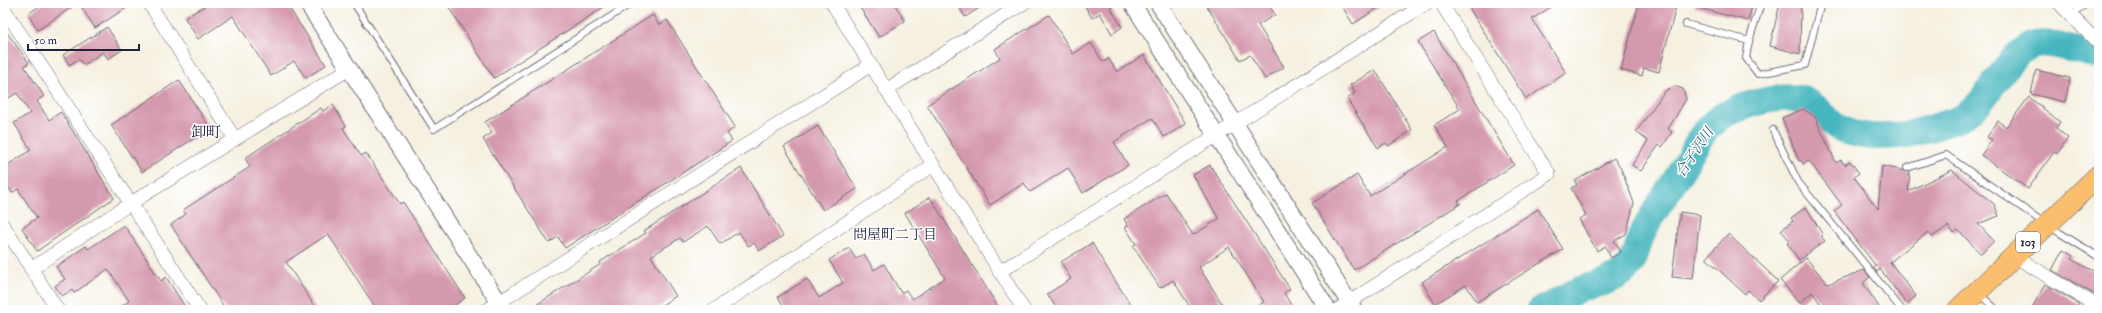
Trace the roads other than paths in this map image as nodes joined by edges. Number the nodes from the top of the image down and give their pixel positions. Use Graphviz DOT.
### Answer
graph roads {
  1 [pos="149,3"];
  2 [pos="307,3"];
  3 [pos="354,3"];
  4 [pos="632,3"];
  5 [pos="832,3"];
  6 [pos="1024,3"];
  7 [pos="1132,3"];
  8 [pos="1158,3"];
  9 [pos="1427,3"];
  10 [pos="1441,3"];
  11 [pos="1761,3"];
  12 [pos="1821,3"];
  13 [pos="2059,3"];
  14 [pos="2087,3"];
  15 [pos="3,6"];
  16 [pos="2075,20"];
  17 [pos="1686,24"];
  18 [pos="1749,41"];
  19 [pos="2099,44"];
  20 [pos="871,65"];
  21 [pos="349,69"];
  22 [pos="886,90"];
  23 [pos="1235,122"];
  24 [pos="1773,130"];
  25 [pos="1216,134"];
  26 [pos="235,139"];
  27 [pos="932,166"];
  28 [pos="1907,168"];
  29 [pos="2099,175"];
  30 [pos="131,203"];
  31 [pos="2047,224"];
  32 [pos="3,225"];
  33 [pos="2014,256"];
  34 [pos="2099,256"];
  35 [pos="31,269"];
  36 [pos="999,272"];
  37 [pos="1977,292"];
  38 [pos="496,307"];
  39 [pos="1346,307"];
  40 [pos="2099,307"];
  41 [pos="58,310"];
  42 [pos="200,310"];
  43 [pos="714,310"];
  44 [pos="1024,310"];
  45 [pos="1328,310"];
  46 [pos="1902,310"];
  47 [pos="1958,310"];
  48 [pos="1997,310"];
  1 -- 26 [label="street"];
  2 -- 21 [label="street"];
  3 -- 4 [label="lane"];
  5 -- 20 [label="street"];
  6 -- 22 [label="street"];
  7 -- 25 [label="street"];
  8 -- 23 [label="street"];
  9 -- 23 [label="street"];
  10 -- 39 [label="street"];
  11 -- 18 [label="lane"];
  12 -- 18 [label="lane"];
  13 -- 16 [label="street"];
  14 -- 16 [label="lane"];
  15 -- 30 [label="street"];
  16 -- 19 [label="street"];
  17 -- 18 [label="lane"];
  20 -- 22 [label="street"];
  20 -- 38 [label="street"];
  21 -- 26 [label="street"];
  21 -- 38 [label="street"];
  22 -- 27 [label="street"];
  23 -- 25 [label="street"];
  23 -- 39 [label="street"];
  24 -- 46 [label="lane"];
  25 -- 36 [label="street"];
  25 -- 45 [label="street"];
  26 -- 30 [label="street"];
  27 -- 36 [label="street"];
  27 -- 43 [label="street"];
  28 -- 31 [label="lane"];
  29 -- 31 [label="highway, 103"];
  30 -- 35 [label="street"];
  30 -- 42 [label="street"];
  31 -- 33 [label="highway, 103"];
  31 -- 34 [label="lane"];
  32 -- 35 [label="street"];
  33 -- 37 [label="highway, 103"];
  33 -- 40 [label="street"];
  35 -- 41 [label="street"];
  36 -- 44 [label="street"];
  37 -- 47 [label="highway, 103"];
  37 -- 48 [label="lane"];
}
